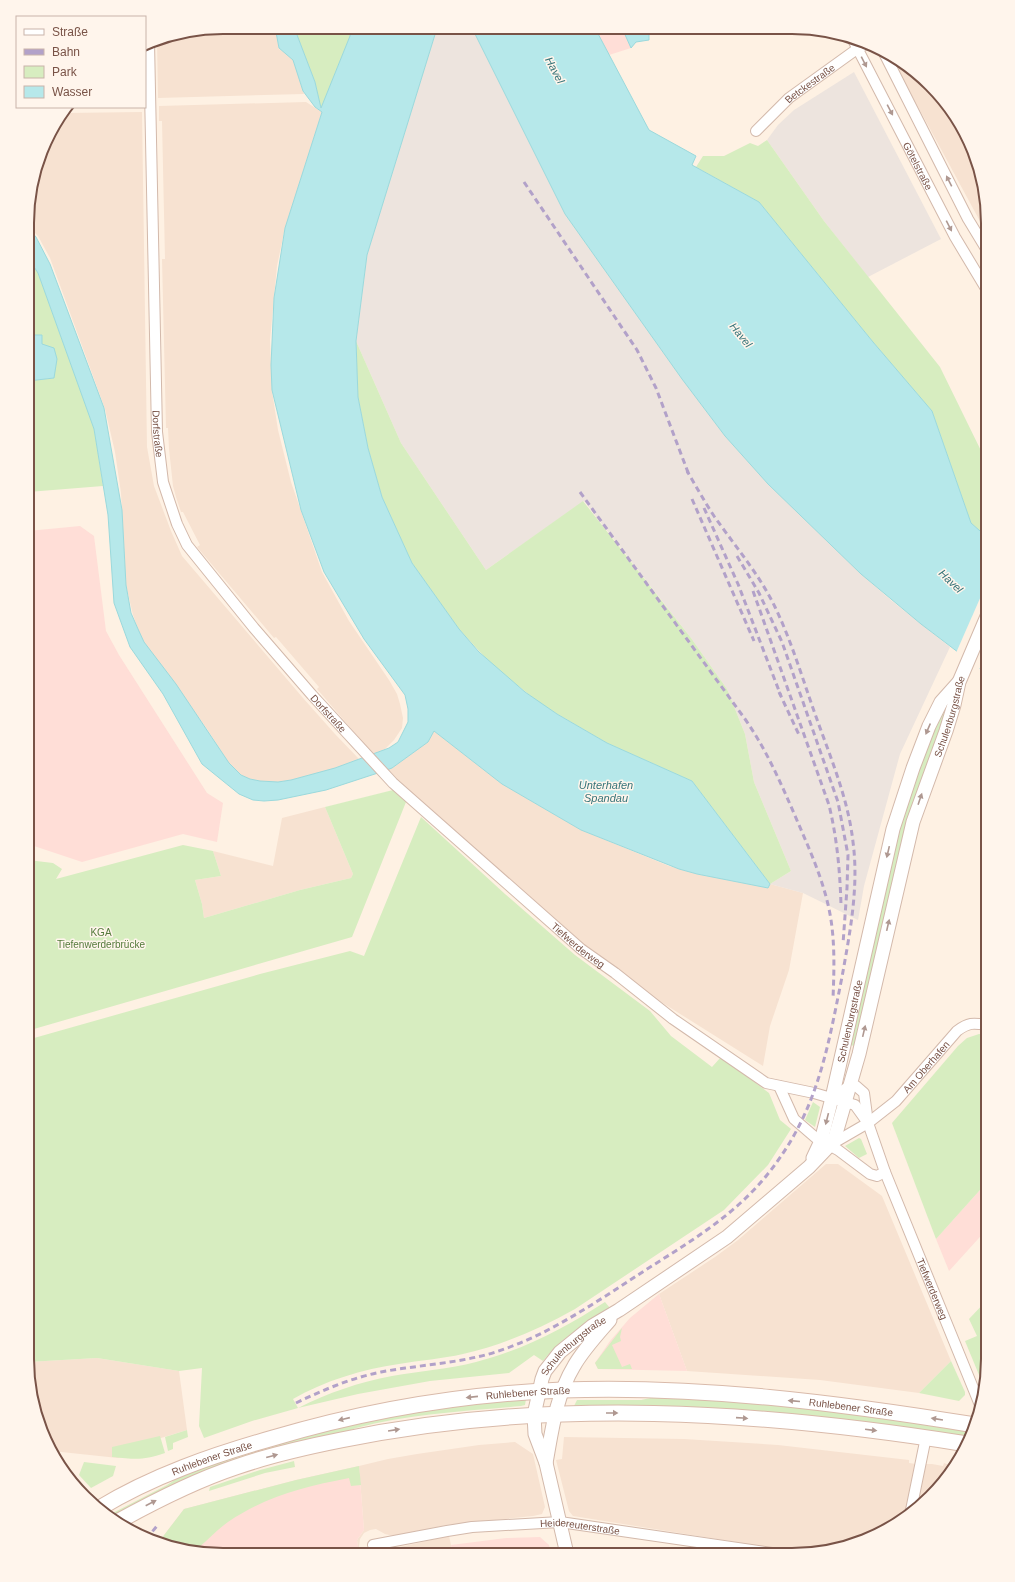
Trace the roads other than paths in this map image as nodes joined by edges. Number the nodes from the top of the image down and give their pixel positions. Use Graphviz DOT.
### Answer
graph roads {
  1 [pos="856,45"];
  2 [pos="860,47"];
  3 [pos="857,48"];
  4 [pos="149,49"];
  5 [pos="887,60"];
  6 [pos="756,131"];
  7 [pos="981,240"];
  8 [pos="981,280"];
  9 [pos="981,630"];
  10 [pos="959,682"];
  11 [pos="393,782"];
  12 [pos="981,1024"];
  13 [pos="851,1084"];
  14 [pos="779,1086"];
  15 [pos="832,1098"];
  16 [pos="846,1103"];
  17 [pos="868,1123"];
  18 [pos="825,1143"];
  19 [pos="885,1172"];
  20 [pos="619,1310"];
  21 [pos="563,1390"];
  22 [pos="539,1391"];
  23 [pos="977,1397"];
  24 [pos="555,1414"];
  25 [pos="534,1415"];
  26 [pos="969,1424"];
  27 [pos="926,1437"];
  28 [pos="961,1443"];
  29 [pos="546,1463"];
  30 [pos="912,1504"];
  31 [pos="104,1506"];
  32 [pos="123,1519"];
  33 [pos="560,1522"];
  34 [pos="373,1545"];
  35 [pos="566,1548"];
  36 [pos="738,1548"];
  1 -- 3 [label="street, Götelstraße"];
  2 -- 3 [label="street, Betckestraße"];
  3 -- 6 [label="street, Betckestraße"];
  3 -- 8 [label="street, Götelstraße, one-way"];
  4 -- 11 [label="street, Dorfstraße"];
  7 -- 5 [label="street, Götelstraße, one-way"];
  9 -- 10 [label="street"];
  13 -- 10 [label="street, Schulenburgstraße, one-way"];
  10 -- 15 [label="street, Schulenburgstraße, one-way"];
  11 -- 14 [label="street, Tiefwerderweg"];
  12 -- 17 [label="street, Am Oberhafen"];
  13 -- 15 [label="street"];
  13 -- 16 [label="street, Schulenburgstraße"];
  13 -- 17 [label="street, Tiefwerderweg"];
  14 -- 15 [label="street, Tiefwerderweg"];
  14 -- 18 [label="street"];
  15 -- 16 [label="street, Tiefwerderweg"];
  15 -- 18 [label="street, Schulenburgstraße, one-way"];
  16 -- 17 [label="street, Tiefwerderweg"];
  16 -- 18 [label="street, Schulenburgstraße"];
  17 -- 18 [label="street"];
  17 -- 19 [label="street, Tiefwerderweg"];
  18 -- 19 [label="street"];
  18 -- 20 [label="street, Schulenburgstraße"];
  19 -- 23 [label="street, Tiefwerderweg"];
  20 -- 21 [label="street, Schulenburgstraße"];
  20 -- 22 [label="street, Schulenburgstraße"];
  21 -- 22 [label="main road, Ruhlebener Straße"];
  21 -- 24 [label="street, Schulenburgstraße"];
  26 -- 21 [label="main road, Ruhlebener Straße, one-way"];
  22 -- 25 [label="street, Schulenburgstraße"];
  22 -- 31 [label="main road, Ruhlebener Straße, one-way"];
  24 -- 25 [label="main road, Ruhlebener Straße"];
  24 -- 27 [label="main road, Ruhlebener Straße, one-way"];
  24 -- 29 [label="street, Schulenburgstraße"];
  25 -- 29 [label="street, Schulenburgstraße"];
  32 -- 25 [label="main road, Ruhlebener Straße, one-way"];
  27 -- 28 [label="main road, Ruhlebener Straße"];
  27 -- 30 [label="street"];
  29 -- 33 [label="street"];
  33 -- 34 [label="street, Heidereuterstraße"];
  33 -- 35 [label="street"];
  33 -- 36 [label="street, Heidereuterstraße"];
}
